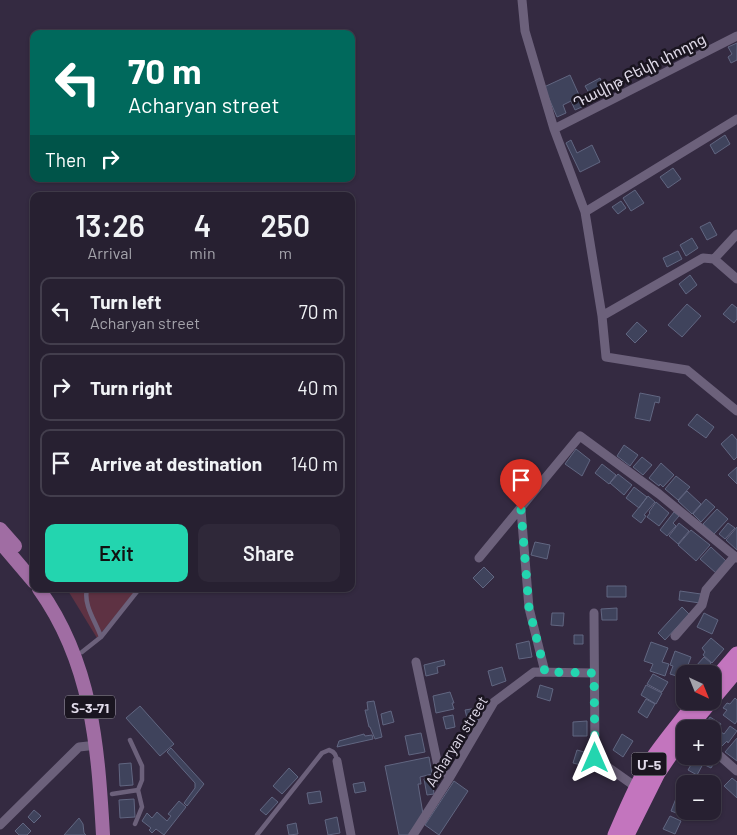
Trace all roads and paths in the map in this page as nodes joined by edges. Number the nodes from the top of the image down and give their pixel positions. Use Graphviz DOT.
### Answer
graph roads {
  1 [pos="522,0"];
  2 [pos="737,36"];
  3 [pos="737,119"];
  4 [pos="554,129"];
  5 [pos="586,212"];
  6 [pos="737,234"];
  7 [pos="714,259"];
  8 [pos="737,279"];
  9 [pos="602,316"];
  10 [pos="737,412"];
  11 [pos="521,510"];
  12 [pos="0,529"];
  13 [pos="0,542"];
  14 [pos="736,557"];
  15 [pos="479,558"];
  16 [pos="30,563"];
  17 [pos="30,577"];
  18 [pos="41,592"];
  19 [pos="52,592"];
  20 [pos="86,592"];
  21 [pos="137,592"];
  22 [pos="594,613"];
  23 [pos="675,636"];
  24 [pos="101,637"];
  25 [pos="82,652"];
  26 [pos="737,654"];
  27 [pos="416,662"];
  28 [pos="737,670"];
  29 [pos="545,672"];
  30 [pos="594,673"];
  31 [pos="721,673"];
  32 [pos="721,689"];
  33 [pos="690,710"];
  34 [pos="704,710"];
  35 [pos="695,720"];
  36 [pos="130,740"];
  37 [pos="96,745"];
  38 [pos="676,746"];
  39 [pos="721,757"];
  40 [pos="338,761"];
  41 [pos="737,771"];
  42 [pos="450,777"];
  43 [pos="636,787"];
  44 [pos="138,790"];
  45 [pos="112,794"];
  46 [pos="135,824"];
  47 [pos="0,825"];
  48 [pos="631,833"];
  49 [pos="104,835"];
  50 [pos="112,835"];
  51 [pos="257,835"];
  52 [pos="351,835"];
  53 [pos="414,835"];
  54 [pos="615,835"];
  1 -- 4 [label="street"];
  2 -- 4 [label="street, Դավիթ Բեկի փողոց"];
  3 -- 5 [label="street"];
  4 -- 5 [label="street"];
  5 -- 9 [label="street"];
  6 -- 7 [label="street"];
  7 -- 8 [label="street"];
  7 -- 9 [label="street"];
  9 -- 10 [label="street"];
  11 -- 14 [label="street"];
  11 -- 15 [label="street"];
  11 -- 29 [label="street"];
  12 -- 16 [label="main road"];
  13 -- 17 [label="main road"];
  14 -- 23 [label="street"];
  18 -- 37 [label="main road, Տ-3-71"];
  19 -- 25 [label="main road, Տ-3-71"];
  20 -- 24 [label="lane"];
  21 -- 24 [label="lane"];
  22 -- 30 [label="street"];
  24 -- 25 [label="lane"];
  25 -- 50 [label="main road, Տ-3-71"];
  26 -- 31 [label="highway"];
  27 -- 42 [label="street"];
  28 -- 32 [label="highway"];
  29 -- 30 [label="street, Acharyan street"];
  29 -- 42 [label="street, Acharyan street"];
  30 -- 43 [label="street"];
  33 -- 43 [label="highway, Մ-5"];
  34 -- 35 [label="highway"];
  36 -- 44 [label="lane"];
  37 -- 47 [label="street"];
  37 -- 49 [label="main road, Տ-3-71"];
  38 -- 48 [label="highway, Մ-5"];
  39 -- 41 [label="street"];
  40 -- 51 [label="lane"];
  40 -- 52 [label="street"];
  42 -- 53 [label="street, Acharyan street"];
  43 -- 54 [label="highway, Մ-5"];
  44 -- 45 [label="lane"];
  44 -- 46 [label="lane"];
}
